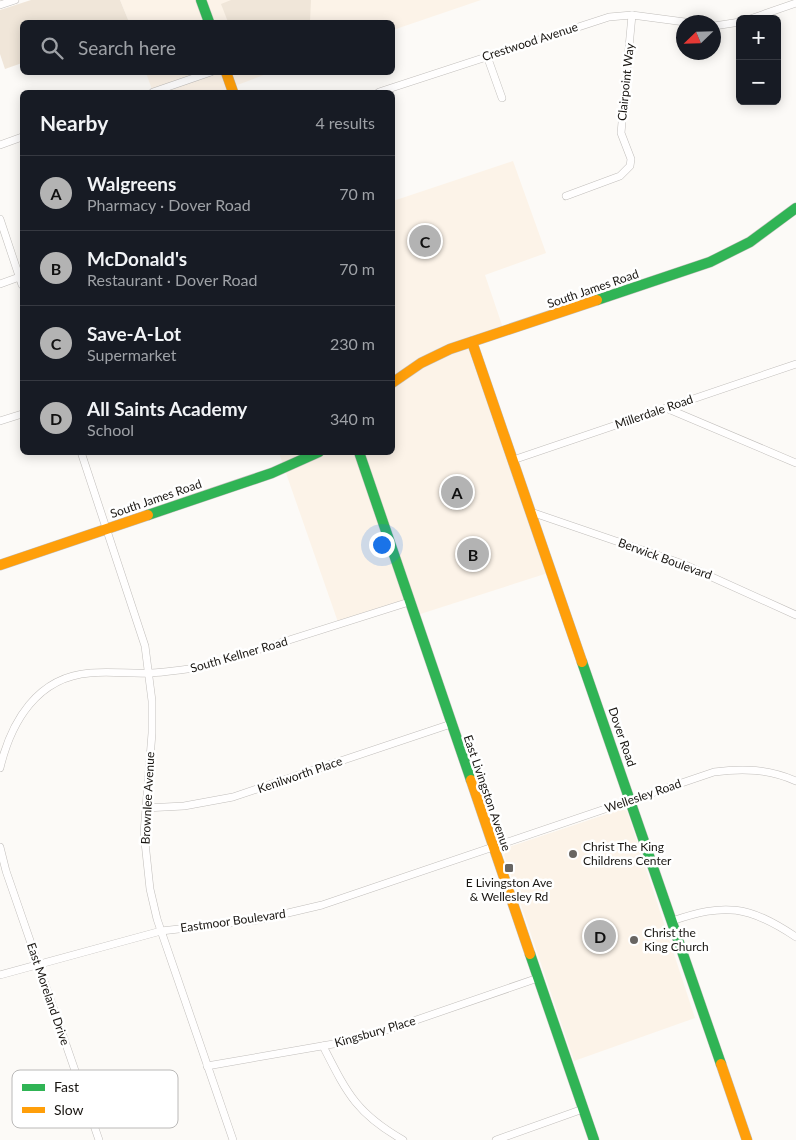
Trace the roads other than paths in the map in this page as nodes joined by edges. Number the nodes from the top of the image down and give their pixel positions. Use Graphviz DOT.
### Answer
graph roads {
  1 [pos="15,0"];
  2 [pos="201,0"];
  3 [pos="796,3"];
  4 [pos="0,5"];
  5 [pos="632,15"];
  6 [pos="762,15"];
  7 [pos="208,20"];
  8 [pos="676,21"];
  9 [pos="736,23"];
  10 [pos="721,25"];
  11 [pos="487,56"];
  12 [pos="202,75"];
  13 [pos="227,75"];
  14 [pos="159,90"];
  15 [pos="232,90"];
  16 [pos="385,90"];
  17 [pos="502,98"];
  18 [pos="20,139"];
  19 [pos="0,145"];
  20 [pos="566,196"];
  21 [pos="796,208"];
  22 [pos="0,219"];
  23 [pos="20,274"];
  24 [pos="20,279"];
  25 [pos="0,284"];
  26 [pos="472,342"];
  27 [pos="796,364"];
  28 [pos="395,381"];
  29 [pos="666,408"];
  30 [pos="20,415"];
  31 [pos="0,421"];
  32 [pos="82,455"];
  33 [pos="312,455"];
  34 [pos="360,455"];
  35 [pos="513,460"];
  36 [pos="796,463"];
  37 [pos="531,512"];
  38 [pos="107,529"];
  39 [pos="0,565"];
  40 [pos="409,602"];
  41 [pos="796,615"];
  42 [pos="149,673"];
  43 [pos="451,724"];
  44 [pos="0,768"];
  45 [pos="796,782"];
  46 [pos="631,800"];
  47 [pos="145,808"];
  48 [pos="0,847"];
  49 [pos="492,847"];
  50 [pos="672,921"];
  51 [pos="161,931"];
  52 [pos="796,937"];
  53 [pos="38,964"];
  54 [pos="0,975"];
  55 [pos="538,978"];
  56 [pos="323,1046"];
  57 [pos="207,1066"];
  58 [pos="75,1070"];
  59 [pos="583,1109"];
  60 [pos="95,1128"];
  61 [pos="99,1140"];
  62 [pos="233,1140"];
  63 [pos="403,1140"];
  64 [pos="496,1140"];
  65 [pos="594,1140"];
  66 [pos="747,1140"];
  1 -- 4 [label="street"];
  2 -- 7 [label="main road"];
  3 -- 6 [label="street"];
  5 -- 8 [label="street, Crestwood Avenue"];
  5 -- 11 [label="street, Crestwood Avenue"];
  5 -- 20 [label="street, Clairpoint Way"];
  9 -- 10 [label="street"];
  11 -- 16 [label="street, Crestwood Avenue"];
  11 -- 17 [label="street"];
  12 -- 14 [label="street"];
  13 -- 15 [label="main road"];
  18 -- 19 [label="street"];
  21 -- 26 [label="main road, South James Road"];
  22 -- 23 [label="street"];
  24 -- 25 [label="street"];
  26 -- 28 [label="main road, South James Road"];
  26 -- 35 [label="main road, Dover Road"];
  27 -- 29 [label="street, Millerdale Road"];
  29 -- 35 [label="street, Millerdale Road"];
  29 -- 36 [label="street"];
  30 -- 31 [label="street"];
  32 -- 38 [label="street, Brownlee Avenue"];
  33 -- 38 [label="main road, South James Road"];
  34 -- 40 [label="main road, East Livingston Avenue"];
  35 -- 37 [label="main road, Dover Road"];
  37 -- 41 [label="street, Berwick Boulevard"];
  37 -- 46 [label="main road, Dover Road"];
  38 -- 39 [label="main road, South James Road"];
  38 -- 42 [label="street, Brownlee Avenue"];
  40 -- 42 [label="street, South Kellner Road"];
  40 -- 43 [label="main road, East Livingston Avenue"];
  42 -- 44 [label="street, South Kellner Road"];
  42 -- 47 [label="street, Brownlee Avenue"];
  43 -- 47 [label="street, Kenilworth Place"];
  43 -- 49 [label="main road, East Livingston Avenue"];
  45 -- 46 [label="street, Wellesley Road"];
  46 -- 49 [label="street, Wellesley Road"];
  46 -- 50 [label="main road, Dover Road"];
  47 -- 51 [label="street, Brownlee Avenue"];
  48 -- 53 [label="street, East Moreland Drive"];
  49 -- 51 [label="street, Eastmoor Boulevard"];
  49 -- 55 [label="main road, East Livingston Avenue"];
  50 -- 52 [label="street"];
  50 -- 66 [label="main road, Dover Road"];
  51 -- 53 [label="street, Eastmoor Boulevard"];
  51 -- 57 [label="street, Brownlee Avenue"];
  53 -- 54 [label="street, Eastmoor Boulevard"];
  53 -- 58 [label="street, East Moreland Drive"];
  55 -- 56 [label="street, Kingsbury Place"];
  55 -- 59 [label="main road, East Livingston Avenue"];
  56 -- 57 [label="street, Kingsbury Place"];
  56 -- 63 [label="street"];
  57 -- 62 [label="street, Brownlee Avenue"];
  59 -- 64 [label="street"];
  59 -- 65 [label="main road, East Livingston Avenue"];
  60 -- 61 [label="street, East Moreland Drive"];
}
